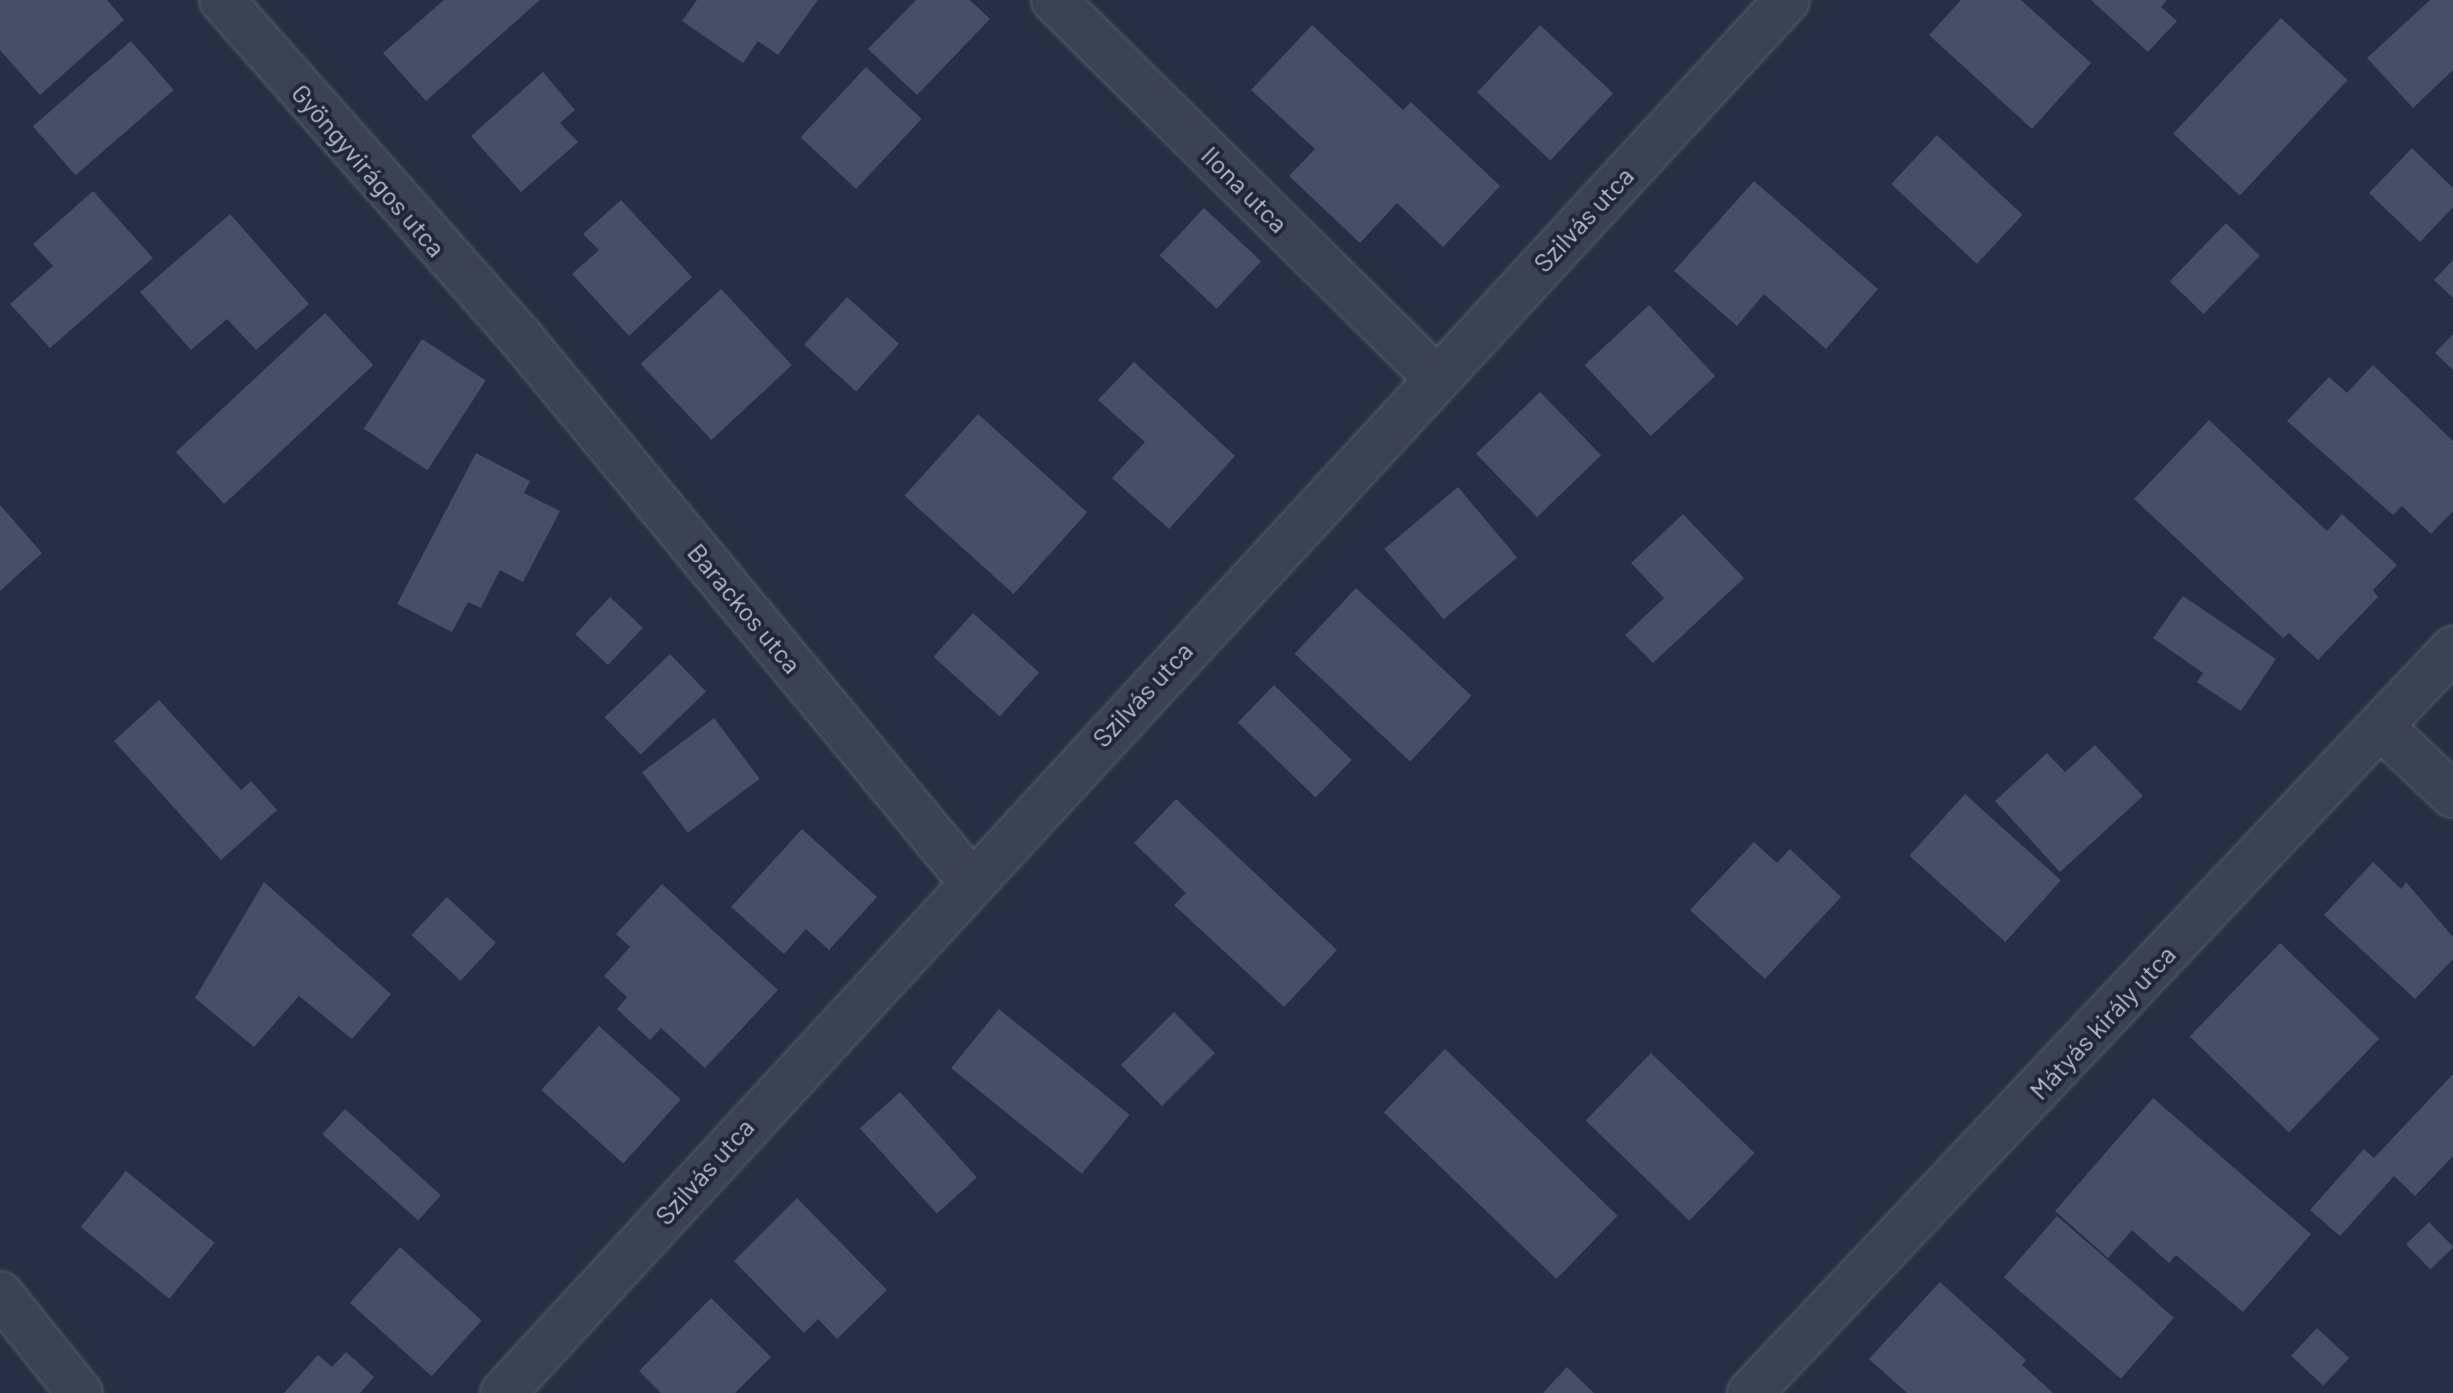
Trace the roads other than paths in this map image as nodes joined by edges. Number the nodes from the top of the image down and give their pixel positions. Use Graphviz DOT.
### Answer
graph roads {
  1 [pos="222,0"];
  2 [pos="1054,0"];
  3 [pos="1787,0"];
  4 [pos="520,337"];
  5 [pos="1436,378"];
  6 [pos="2453,649"];
  7 [pos="2381,727"];
  8 [pos="2453,795"];
  9 [pos="969,879"];
  10 [pos="0,1294"];
  11 [pos="80,1393"];
  12 [pos="503,1393"];
  13 [pos="1750,1393"];
  1 -- 4 [label="street, Gyöngyvirágos utca"];
  2 -- 5 [label="street, Ilona utca"];
  3 -- 5 [label="street, Szilvás utca"];
  4 -- 9 [label="street, Barackos utca"];
  5 -- 9 [label="street, Szilvás utca"];
  6 -- 7 [label="street, Mátyás király utca"];
  7 -- 8 [label="street"];
  7 -- 13 [label="street, Mátyás király utca"];
  9 -- 12 [label="street, Szilvás utca"];
  10 -- 11 [label="street"];
}
